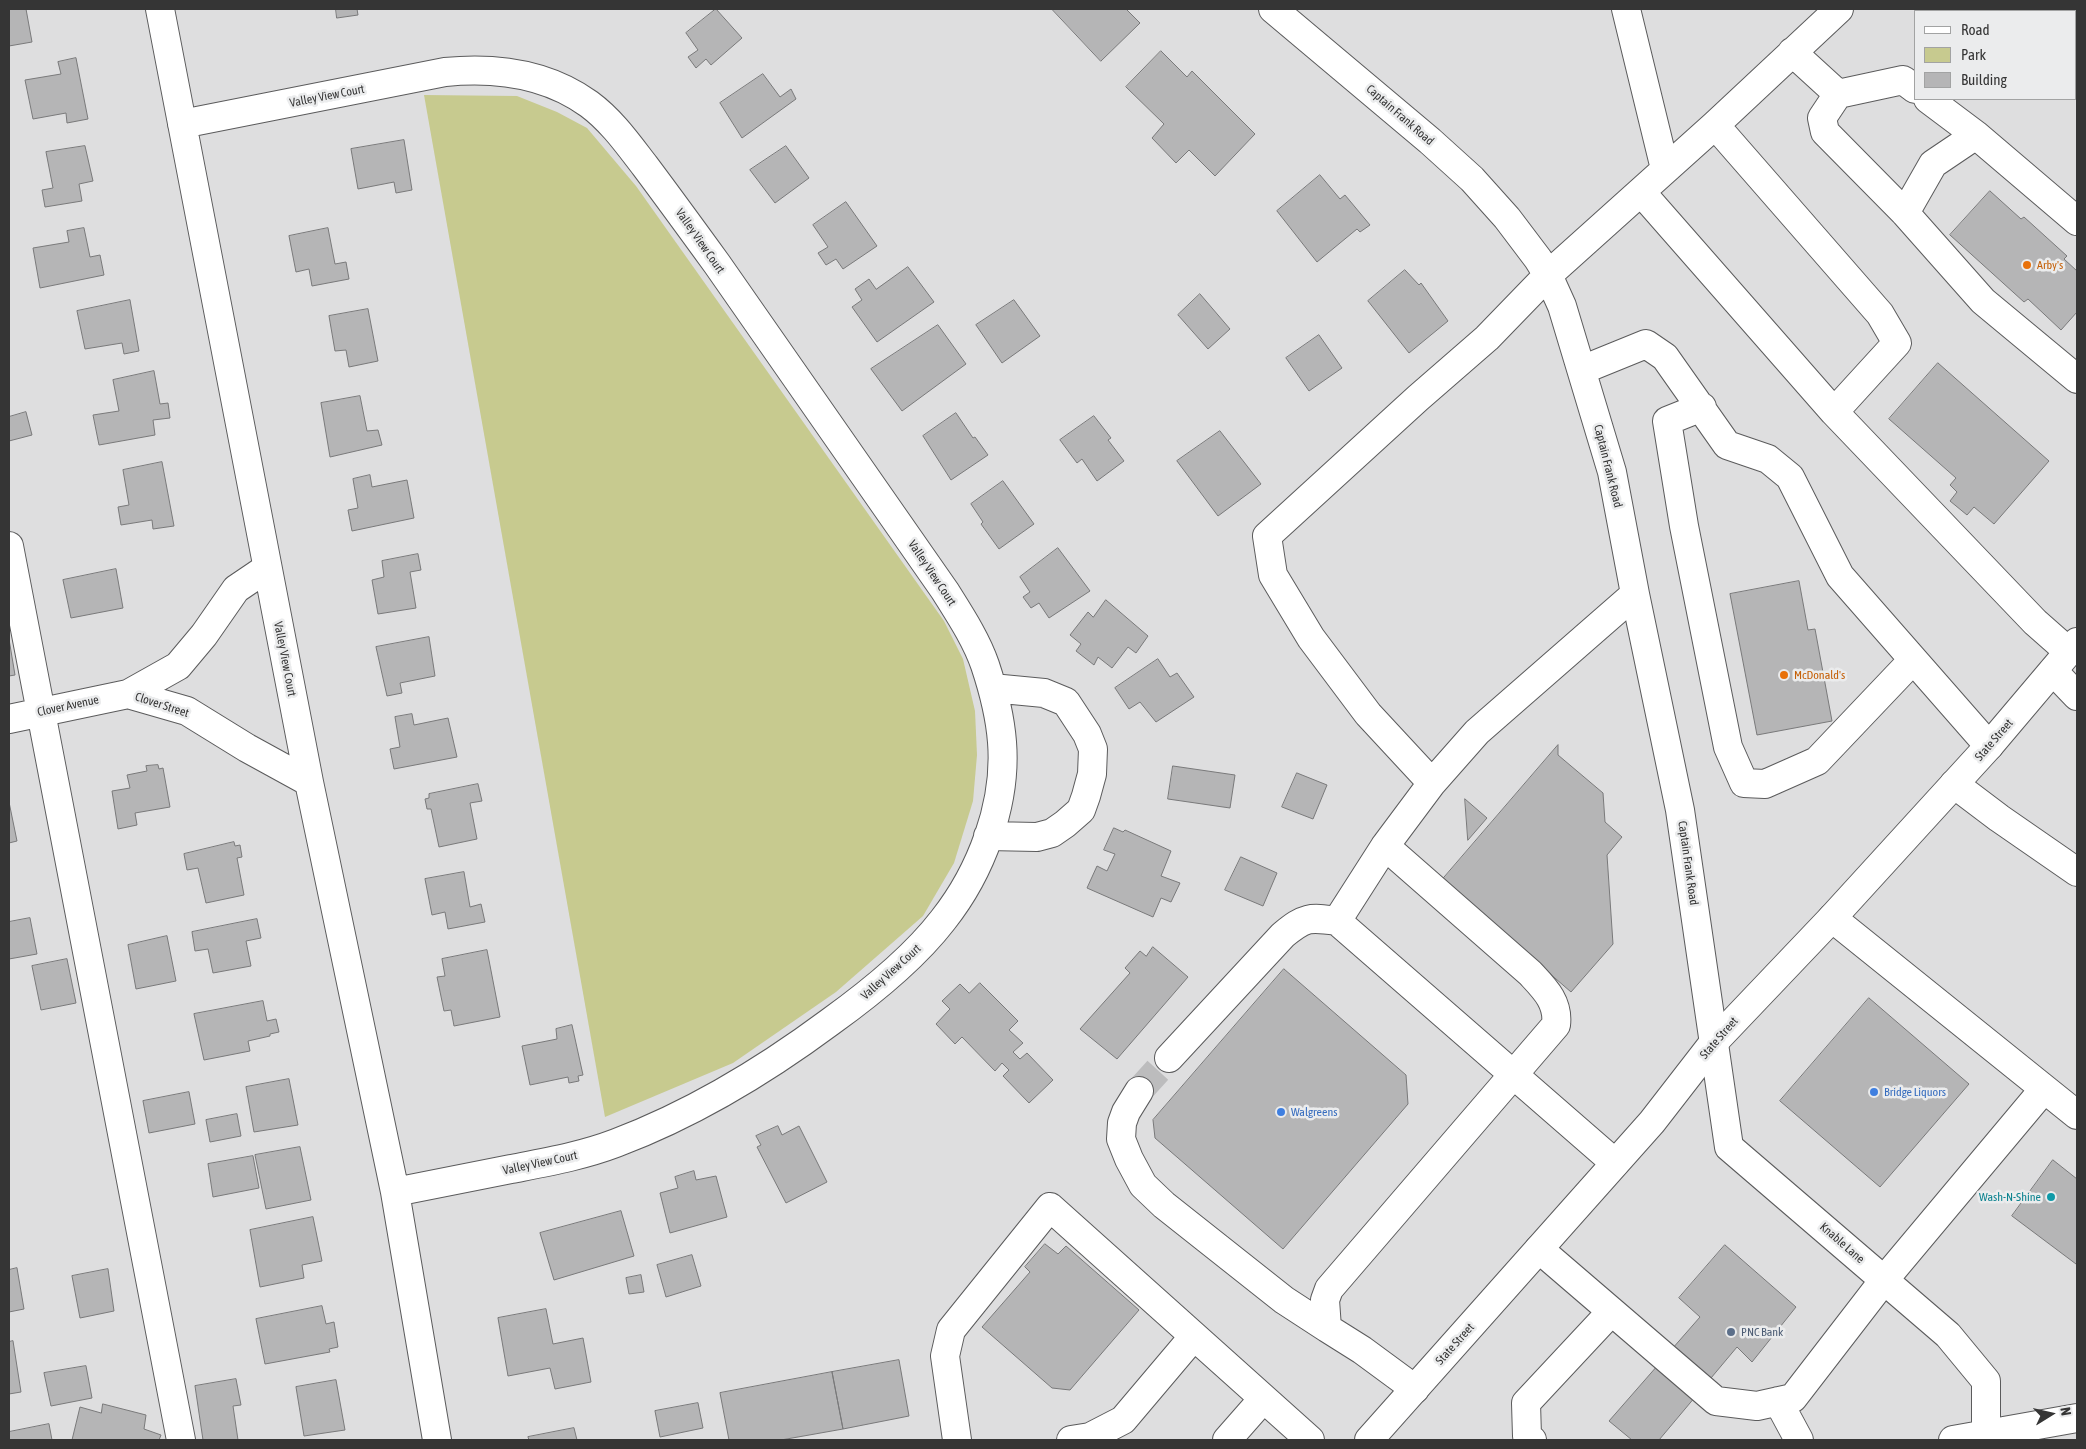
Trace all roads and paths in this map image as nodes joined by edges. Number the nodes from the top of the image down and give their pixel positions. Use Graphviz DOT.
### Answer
graph roads {
  1 [pos="160,9"];
  2 [pos="1273,9"];
  3 [pos="1626,9"];
  4 [pos="1834,10"];
  5 [pos="1792,52"];
  6 [pos="1914,88"];
  7 [pos="1838,94"];
  8 [pos="1929,100"];
  9 [pos="182,124"];
  10 [pos="1715,126"];
  11 [pos="1976,135"];
  12 [pos="1665,169"];
  13 [pos="1640,192"];
  14 [pos="1905,213"];
  15 [pos="2077,221"];
  16 [pos="1548,275"];
  17 [pos="1582,370"];
  18 [pos="2077,379"];
  19 [pos="1702,407"];
  20 [pos="1834,412"];
  21 [pos="9,546"];
  22 [pos="267,568"];
  23 [pos="1635,594"];
  24 [pos="2066,655"];
  25 [pos="1914,660"];
  26 [pos="992,688"];
  27 [pos="128,694"];
  28 [pos="2077,696"];
  29 [pos="41,712"];
  30 [pos="9,719"];
  31 [pos="1989,746"];
  32 [pos="309,782"];
  33 [pos="1432,783"];
  34 [pos="1954,784"];
  35 [pos="988,836"];
  36 [pos="1385,846"];
  37 [pos="2072,859"];
  38 [pos="1832,918"];
  39 [pos="1337,920"];
  40 [pos="1714,1042"];
  41 [pos="1169,1058"];
  42 [pos="1513,1075"];
  43 [pos="2044,1089"];
  44 [pos="1139,1091"];
  45 [pos="2077,1115"];
  46 [pos="1615,1163"];
  47 [pos="395,1192"];
  48 [pos="1539,1249"];
  49 [pos="1884,1280"];
  50 [pos="1611,1312"];
  51 [pos="1327,1328"];
  52 [pos="1194,1336"];
  53 [pos="1415,1389"];
  54 [pos="1263,1399"];
  55 [pos="1778,1401"];
  56 [pos="2077,1418"];
  57 [pos="1126,1430"];
  58 [pos="1986,1437"];
  59 [pos="181,1440"];
  60 [pos="437,1440"];
  61 [pos="957,1440"];
  62 [pos="1071,1440"];
  63 [pos="1227,1440"];
  64 [pos="1310,1440"];
  65 [pos="1369,1440"];
  66 [pos="1532,1440"];
  67 [pos="1799,1440"];
  68 [pos="1953,1440"];
  1 -- 9 [label="street, Valley View Court"];
  2 -- 16 [label="street, Captain Frank Road"];
  3 -- 12 [label="street"];
  4 -- 5 [label="street"];
  5 -- 7 [label="street"];
  5 -- 10 [label="street"];
  6 -- 7 [label="street"];
  7 -- 14 [label="street"];
  8 -- 11 [label="street"];
  9 -- 22 [label="street, Valley View Court"];
  9 -- 26 [label="street, Valley View Court"];
  10 -- 12 [label="street"];
  10 -- 20 [label="street"];
  11 -- 14 [label="street"];
  11 -- 15 [label="street"];
  12 -- 13 [label="street"];
  13 -- 16 [label="street"];
  13 -- 20 [label="street"];
  14 -- 18 [label="street"];
  16 -- 17 [label="street, Captain Frank Road"];
  16 -- 33 [label="street"];
  17 -- 19 [label="street"];
  17 -- 23 [label="street, Captain Frank Road"];
  19 -- 25 [label="street"];
  19 -- 25 [label="street"];
  20 -- 24 [label="street"];
  21 -- 29 [label="street"];
  22 -- 27 [label="street, Clover Street"];
  22 -- 32 [label="street, Valley View Court"];
  23 -- 33 [label="street"];
  23 -- 40 [label="street, Captain Frank Road"];
  24 -- 28 [label="street"];
  24 -- 31 [label="street, State Street"];
  25 -- 31 [label="street"];
  26 -- 35 [label="street, Valley View Court"];
  26 -- 35 [label="street"];
  27 -- 29 [label="street, Clover Avenue"];
  27 -- 32 [label="street, Clover Street"];
  29 -- 30 [label="street, Clover Avenue"];
  29 -- 59 [label="street"];
  31 -- 34 [label="street, State Street"];
  32 -- 47 [label="street, Valley View Court"];
  33 -- 36 [label="street"];
  34 -- 37 [label="street"];
  34 -- 38 [label="street, State Street"];
  35 -- 47 [label="street, Valley View Court"];
  36 -- 39 [label="street"];
  36 -- 42 [label="street"];
  38 -- 40 [label="street, State Street"];
  38 -- 43 [label="street"];
  39 -- 41 [label="street"];
  39 -- 42 [label="street"];
  40 -- 46 [label="street, State Street"];
  40 -- 49 [label="street, Knable Lane"];
  42 -- 46 [label="street"];
  42 -- 51 [label="street"];
  43 -- 45 [label="street"];
  43 -- 49 [label="street"];
  44 -- 51 [label="street"];
  46 -- 48 [label="street, State Street"];
  47 -- 60 [label="street, Valley View Court"];
  48 -- 50 [label="street"];
  48 -- 53 [label="street, State Street"];
  49 -- 55 [label="street"];
  49 -- 58 [label="street, Knable Lane"];
  50 -- 55 [label="street"];
  50 -- 66 [label="street"];
  51 -- 53 [label="street"];
  52 -- 54 [label="street"];
  52 -- 57 [label="street"];
  52 -- 61 [label="street"];
  53 -- 65 [label="street, State Street"];
  54 -- 63 [label="street"];
  54 -- 64 [label="street"];
  55 -- 67 [label="street"];
  56 -- 58 [label="street"];
  57 -- 62 [label="street"];
  58 -- 68 [label="street"];
}
